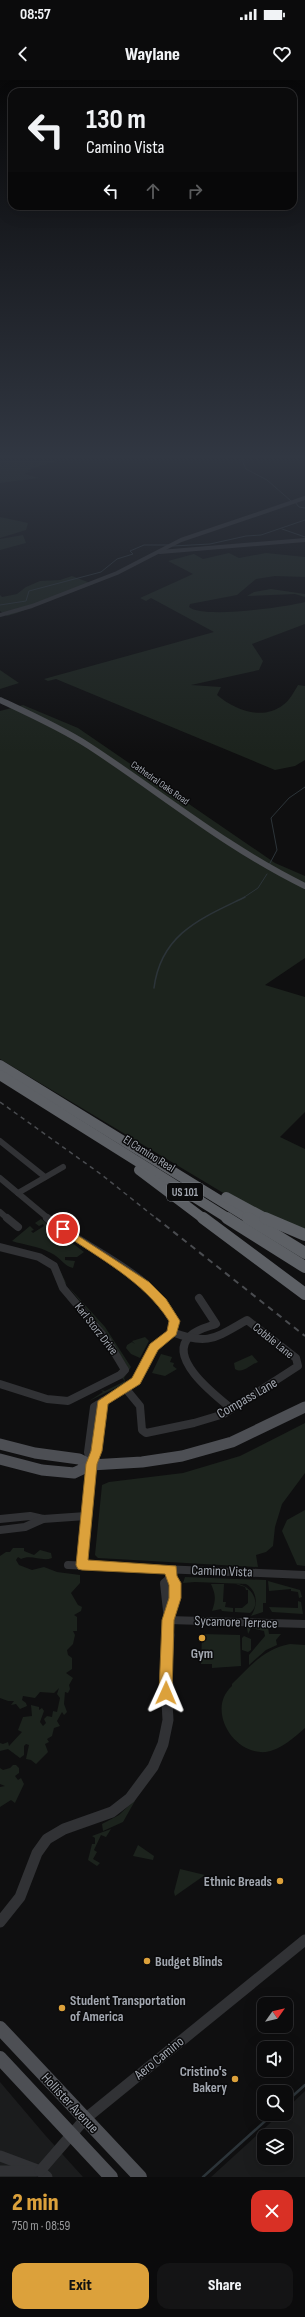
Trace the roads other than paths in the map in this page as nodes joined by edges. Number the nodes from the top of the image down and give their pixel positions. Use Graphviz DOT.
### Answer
graph roads {
  1 [pos="148,558"];
  2 [pos="0,615"];
  3 [pos="0,700"];
  4 [pos="305,886"];
  5 [pos="0,1064"];
  6 [pos="0,1075"];
  7 [pos="64,1116"];
  8 [pos="111,1132"];
  9 [pos="0,1141"];
  10 [pos="63,1167"];
  11 [pos="45,1177"];
  12 [pos="0,1178"];
  13 [pos="3,1186"];
  14 [pos="18,1193"];
  15 [pos="0,1212"];
  16 [pos="18,1227"];
  17 [pos="305,1235"];
  18 [pos="0,1247"];
  19 [pos="305,1253"];
  20 [pos="305,1267"];
  21 [pos="305,1294"];
  22 [pos="199,1298"];
  23 [pos="172,1332"];
  24 [pos="187,1339"];
  25 [pos="298,1364"];
  26 [pos="1,1386"];
  27 [pos="126,1389"];
  28 [pos="305,1407"];
  29 [pos="232,1409"];
  30 [pos="0,1444"];
  31 [pos="0,1459"];
  32 [pos="91,1464"];
  33 [pos="86,1516"];
  34 [pos="0,1519"];
  35 [pos="43,1519"];
  36 [pos="0,1530"];
  37 [pos="68,1565"];
  38 [pos="82,1565"];
  39 [pos="171,1573"];
  40 [pos="305,1575"];
  41 [pos="168,1620"];
  42 [pos="305,1624"];
  43 [pos="0,1922"];
  44 [pos="305,1940"];
  45 [pos="0,2028"];
  46 [pos="0,2058"];
  47 [pos="85,2119"];
  48 [pos="71,2133"];
  49 [pos="0,2156"];
  50 [pos="0,2171"];
  51 [pos="43,2174"];
  52 [pos="111,2177"];
  53 [pos="140,2177"];
  1 -- 2 [label="street"];
  3 -- 4 [label="main road, Cathedral Oaks Road"];
  5 -- 8 [label="highway, El Camino Real / US 101"];
  6 -- 7 [label="highway, El Camino Real / US 101"];
  7 -- 20 [label="highway, El Camino Real / US 101"];
  7 -- 21 [label="highway"];
  8 -- 17 [label="highway"];
  8 -- 19 [label="highway, El Camino Real / US 101"];
  9 -- 11 [label="street"];
  10 -- 11 [label="street"];
  11 -- 14 [label="street"];
  12 -- 13 [label="street"];
  13 -- 14 [label="street"];
  14 -- 23 [label="street"];
  15 -- 16 [label="street"];
  18 -- 26 [label="street, Karl Storz Drive"];
  22 -- 24 [label="street"];
  23 -- 24 [label="street"];
  23 -- 27 [label="street"];
  24 -- 25 [label="street, Cobble Lane"];
  24 -- 29 [label="street"];
  25 -- 29 [label="street, Compass Lane"];
  27 -- 29 [label="street, Compass Lane"];
  27 -- 32 [label="street"];
  28 -- 32 [label="main road"];
  30 -- 32 [label="main road"];
  31 -- 32 [label="main road"];
  32 -- 33 [label="street"];
  33 -- 35 [label="street"];
  33 -- 38 [label="street"];
  34 -- 35 [label="street"];
  35 -- 36 [label="street"];
  37 -- 38 [label="street, Camino Vista"];
  38 -- 39 [label="street, Camino Vista"];
  39 -- 40 [label="street, Camino Vista"];
  39 -- 41 [label="street"];
  41 -- 42 [label="street, Sycamore Terrace"];
  41 -- 43 [label="street"];
  44 -- 47 [label="street, Aero Camino"];
  45 -- 47 [label="main road, Hollister Avenue"];
  46 -- 48 [label="main road, Hollister Avenue"];
  47 -- 48 [label="street, Aero Camino"];
  47 -- 53 [label="main road, Hollister Avenue"];
  48 -- 51 [label="street, Aero Camino"];
  48 -- 52 [label="main road, Hollister Avenue"];
  49 -- 51 [label="street"];
  50 -- 51 [label="street"];
}
